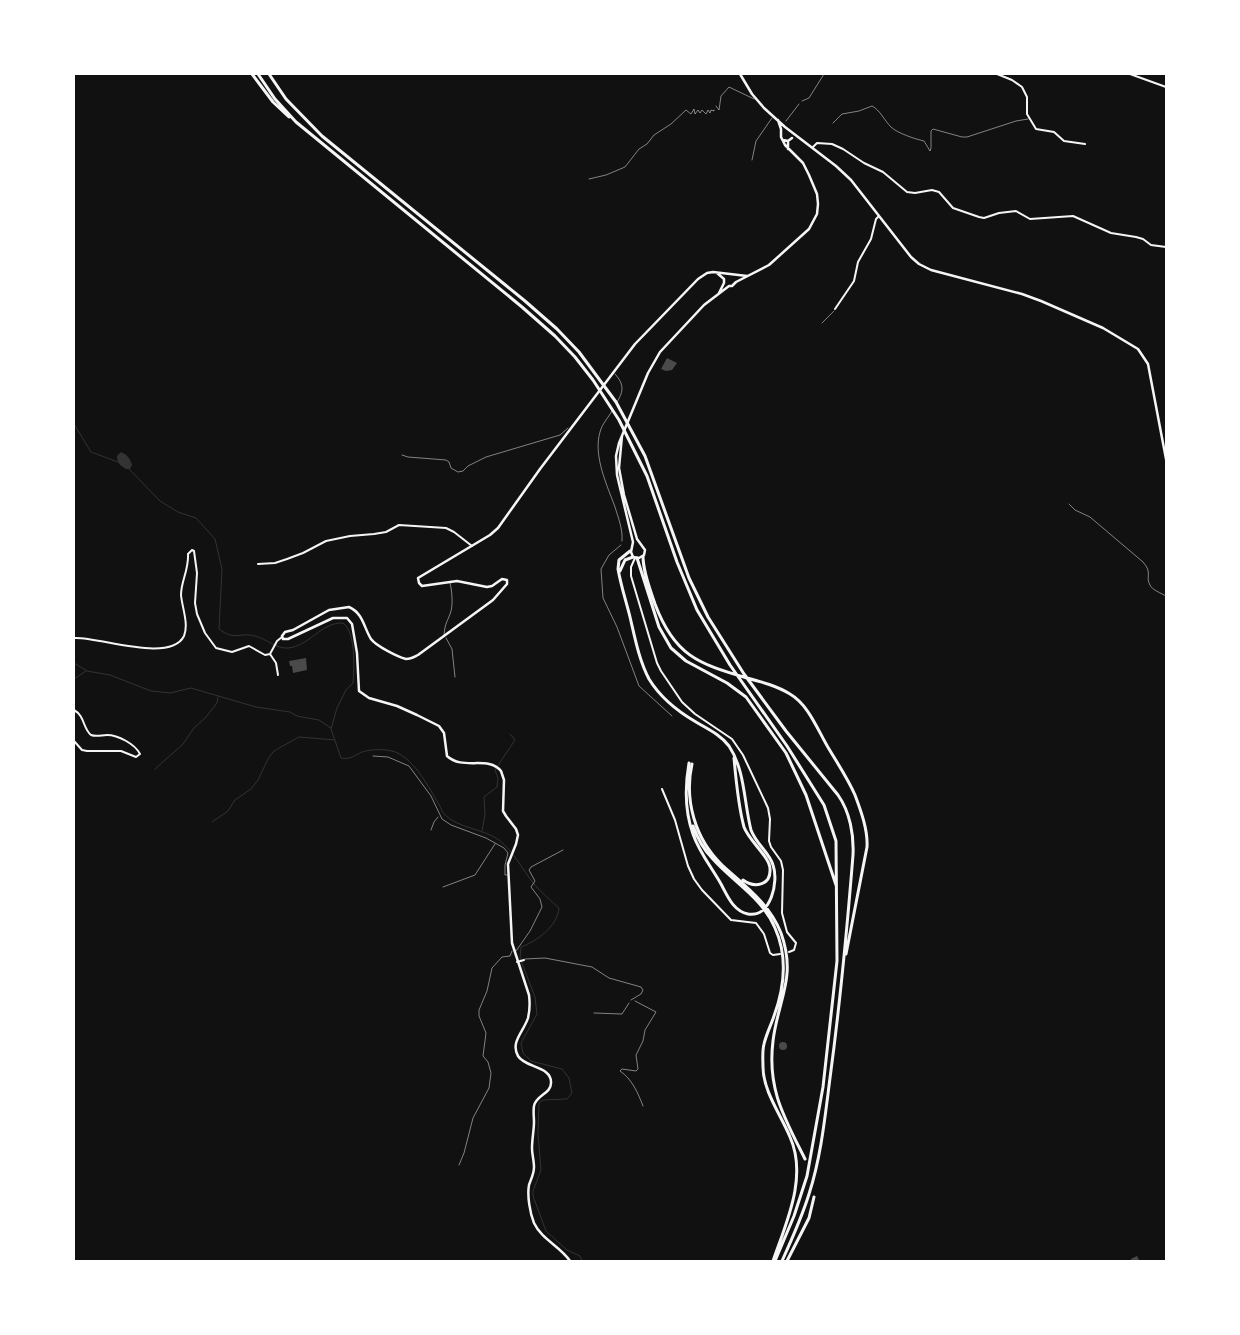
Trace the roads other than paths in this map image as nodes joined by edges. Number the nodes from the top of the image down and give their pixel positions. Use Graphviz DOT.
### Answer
graph roads {
  1 [pos="252,74"];
  2 [pos="258,74"];
  3 [pos="269,74"];
  4 [pos="740,74"];
  5 [pos="824,74"];
  6 [pos="997,74"];
  7 [pos="1130,74"];
  8 [pos="1166,87"];
  9 [pos="756,98"];
  10 [pos="802,101"];
  11 [pos="716,106"];
  12 [pos="773,116"];
  13 [pos="1029,118"];
  14 [pos="778,120"];
  15 [pos="296,122"];
  16 [pos="834,123"];
  17 [pos="788,129"];
  18 [pos="782,131"];
  19 [pos="792,132"];
  20 [pos="792,138"];
  21 [pos="801,139"];
  22 [pos="783,140"];
  23 [pos="788,141"];
  24 [pos="1085,144"];
  25 [pos="812,147"];
  26 [pos="789,151"];
  27 [pos="752,160"];
  28 [pos="879,216"];
  29 [pos="1166,247"];
  30 [pos="716,272"];
  31 [pos="728,275"];
  32 [pos="734,276"];
  33 [pos="747,276"];
  34 [pos="724,281"];
  35 [pos="736,282"];
  36 [pos="728,286"];
  37 [pos="719,293"];
  38 [pos="835,310"];
  39 [pos="822,323"];
  40 [pos="613,372"];
  41 [pos="572,428"];
  42 [pos="622,436"];
  43 [pos="402,455"];
  44 [pos="1166,460"];
  45 [pos="622,540"];
  46 [pos="640,544"];
  47 [pos="633,545"];
  48 [pos="472,546"];
  49 [pos="630,551"];
  50 [pos="643,556"];
  51 [pos="635,558"];
  52 [pos="258,564"];
  53 [pos="619,574"];
  54 [pos="450,581"];
  55 [pos="444,636"];
  56 [pos="282,637"];
  57 [pos="74,638"];
  58 [pos="270,653"];
  59 [pos="278,675"];
  60 [pos="455,677"];
  61 [pos="74,710"];
  62 [pos="74,741"];
  63 [pos="734,754"];
  64 [pos="373,756"];
  65 [pos="662,789"];
  66 [pos="439,816"];
  67 [pos="689,816"];
  68 [pos="431,830"];
  69 [pos="496,844"];
  70 [pos="563,850"];
  71 [pos="730,871"];
  72 [pos="508,875"];
  73 [pos="443,887"];
  74 [pos="837,888"];
  75 [pos="760,901"];
  76 [pos="770,914"];
  77 [pos="514,951"];
  78 [pos="789,952"];
  79 [pos="780,954"];
  80 [pos="524,960"];
  81 [pos="518,961"];
  82 [pos="844,967"];
  83 [pos="631,1000"];
  84 [pos="805,1159"];
  85 [pos="459,1165"];
  86 [pos="814,1197"];
  87 [pos="570,1261"];
  88 [pos="774,1261"];
  89 [pos="782,1261"];
  90 [pos="787,1261"];
  1 -- 15 [label="highway"];
  2 -- 15 [label="highway"];
  3 -- 82 [label="highway"];
  4 -- 9 [label="main road"];
  5 -- 10 [label="lane"];
  6 -- 13 [label="street"];
  7 -- 8 [label="street"];
  9 -- 11 [label="lane"];
  9 -- 12 [label="main road"];
  12 -- 14 [label="main road"];
  12 -- 27 [label="lane"];
  13 -- 16 [label="lane"];
  13 -- 24 [label="street"];
  14 -- 17 [label="main road"];
  14 -- 18 [label="main road"];
  15 -- 74 [label="highway"];
  17 -- 18 [label="main road"];
  17 -- 19 [label="main road"];
  18 -- 22 [label="main road"];
  19 -- 20 [label="main road"];
  19 -- 21 [label="main road"];
  20 -- 21 [label="main road"];
  20 -- 23 [label="main road"];
  21 -- 25 [label="main road"];
  22 -- 23 [label="main road"];
  22 -- 26 [label="main road"];
  23 -- 26 [label="main road"];
  25 -- 28 [label="main road"];
  25 -- 29 [label="street"];
  26 -- 33 [label="main road"];
  28 -- 38 [label="street"];
  28 -- 44 [label="main road"];
  30 -- 31 [label="main road"];
  30 -- 34 [label="main road"];
  30 -- 40 [label="main road"];
  31 -- 32 [label="main road"];
  31 -- 34 [label="main road"];
  32 -- 33 [label="main road"];
  32 -- 35 [label="main road"];
  33 -- 35 [label="main road"];
  34 -- 36 [label="main road"];
  34 -- 37 [label="main road"];
  35 -- 36 [label="main road"];
  36 -- 37 [label="main road"];
  37 -- 42 [label="main road"];
  38 -- 39 [label="lane"];
  40 -- 41 [label="main road"];
  40 -- 45 [label="lane"];
  41 -- 43 [label="lane"];
  41 -- 48 [label="main road"];
  42 -- 46 [label="main road"];
  42 -- 47 [label="main road"];
  46 -- 47 [label="main road"];
  46 -- 50 [label="main road"];
  47 -- 49 [label="main road"];
  48 -- 52 [label="street"];
  48 -- 54 [label="main road"];
  49 -- 51 [label="main road"];
  49 -- 53 [label="highway"];
  50 -- 51 [label="main road"];
  50 -- 82 [label="highway"];
  51 -- 53 [label="highway"];
  51 -- 74 [label="highway"];
  51 -- 78 [label="street"];
  53 -- 63 [label="highway"];
  54 -- 55 [label="lane"];
  54 -- 55 [label="main road"];
  55 -- 56 [label="main road"];
  55 -- 60 [label="lane"];
  56 -- 58 [label="street"];
  56 -- 72 [label="main road"];
  57 -- 58 [label="street"];
  58 -- 59 [label="street"];
  61 -- 62 [label="street"];
  63 -- 67 [label="highway"];
  63 -- 71 [label="highway"];
  64 -- 66 [label="lane"];
  65 -- 79 [label="street"];
  66 -- 68 [label="lane"];
  66 -- 69 [label="lane"];
  67 -- 71 [label="highway"];
  67 -- 75 [label="highway"];
  69 -- 72 [label="lane"];
  69 -- 73 [label="lane"];
  70 -- 77 [label="lane"];
  71 -- 75 [label="highway"];
  72 -- 77 [label="main road"];
  74 -- 88 [label="highway"];
  75 -- 76 [label="highway"];
  76 -- 84 [label="highway"];
  76 -- 88 [label="highway"];
  77 -- 81 [label="main road"];
  77 -- 85 [label="lane"];
  80 -- 81 [label="street"];
  80 -- 83 [label="lane"];
  81 -- 87 [label="main road"];
  82 -- 89 [label="highway"];
  86 -- 90 [label="highway"];
}
